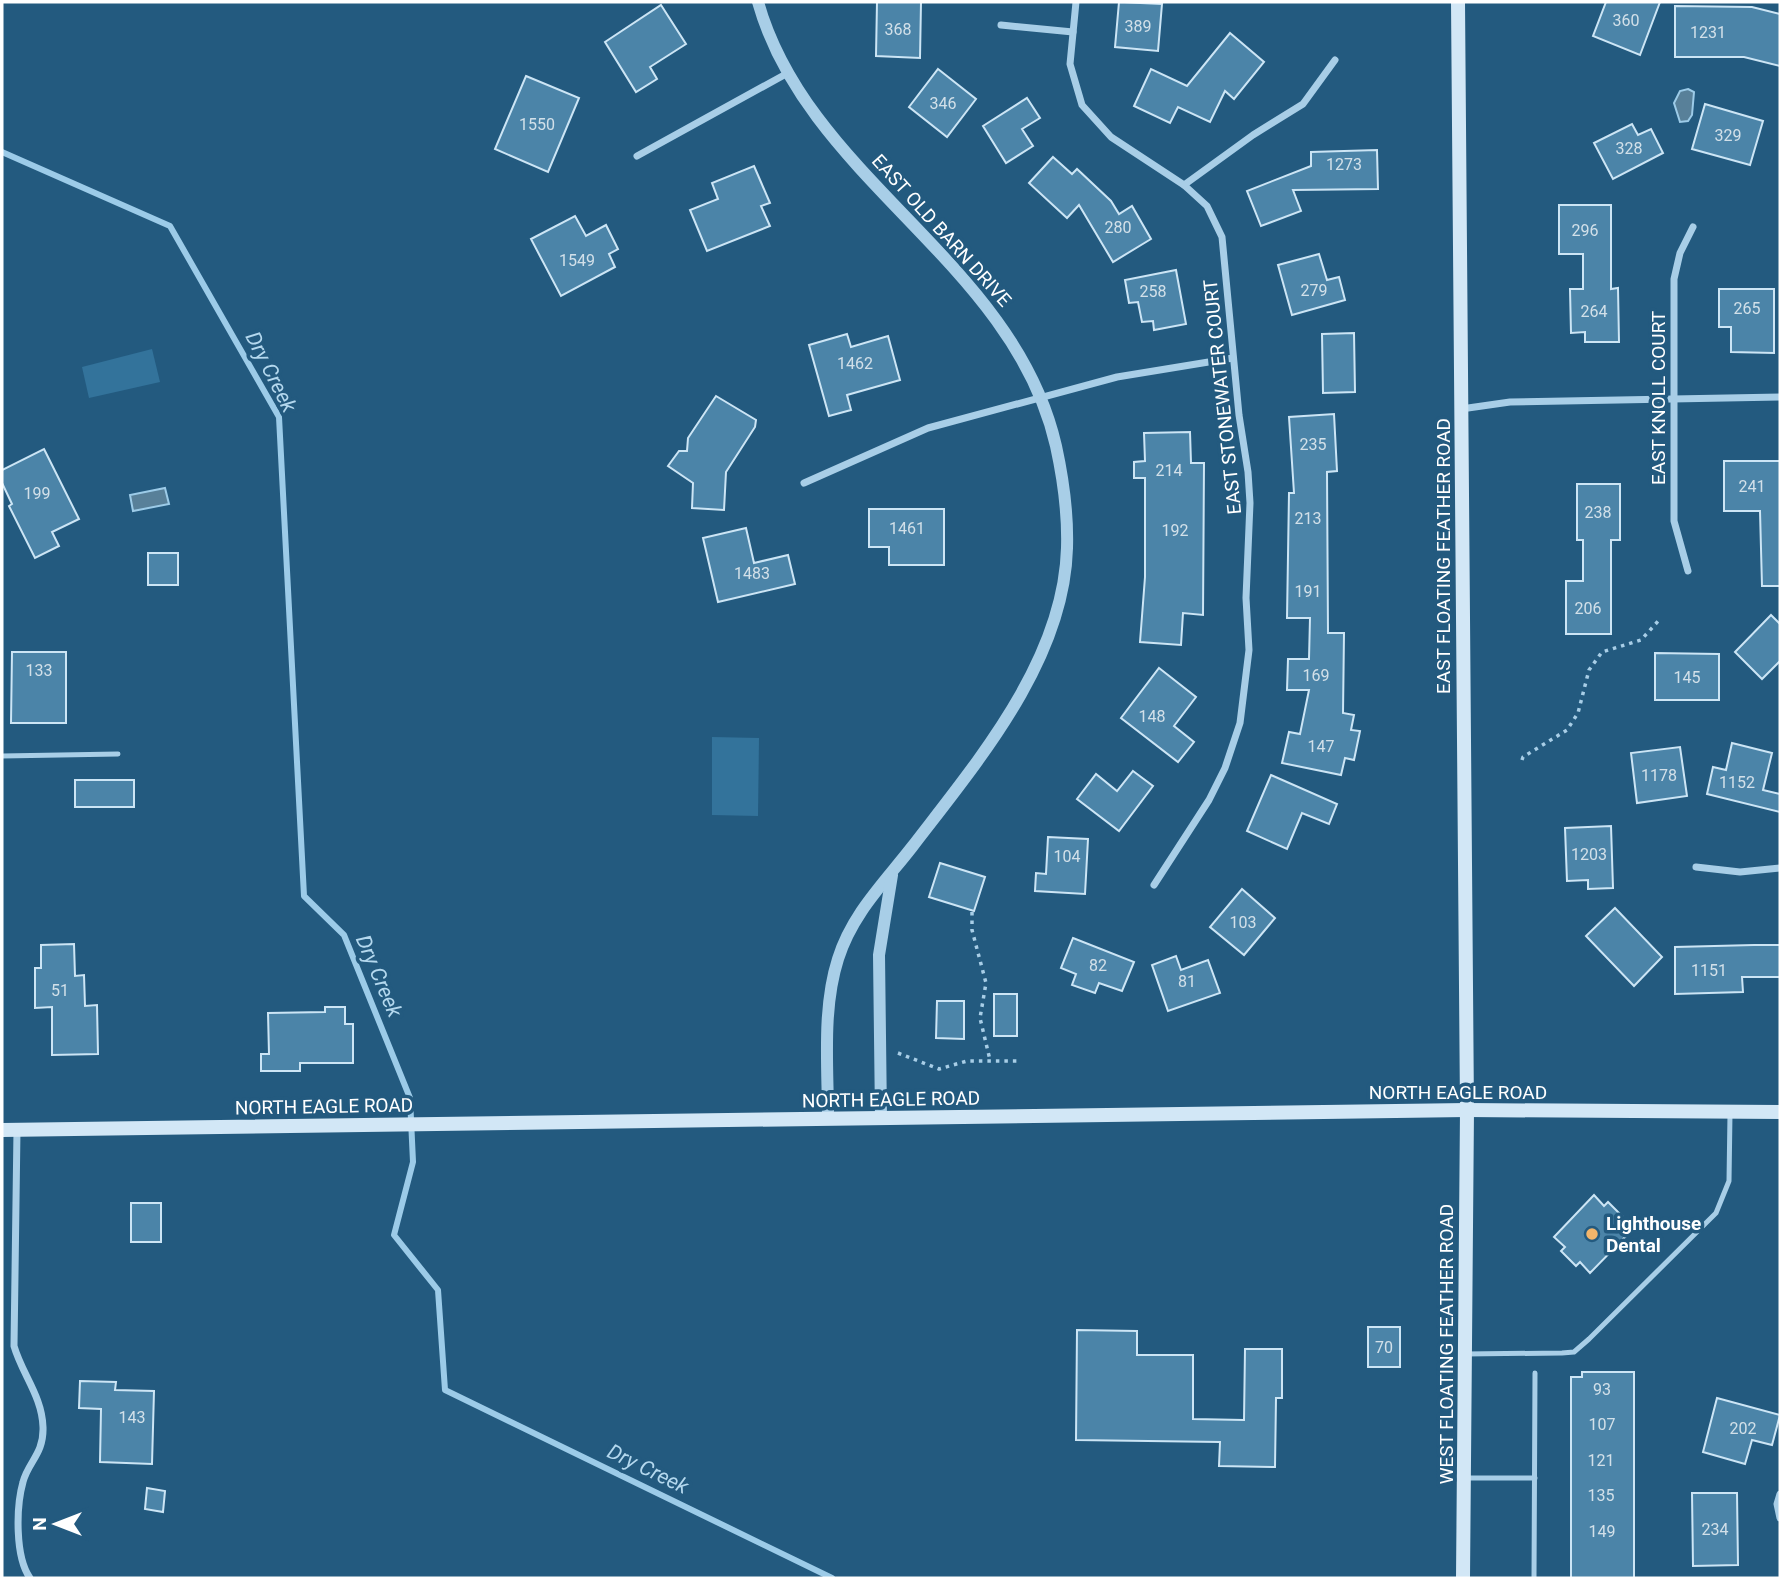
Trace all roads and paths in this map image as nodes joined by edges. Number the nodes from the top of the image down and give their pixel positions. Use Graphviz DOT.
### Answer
graph roads {
  1 [pos="758,2"];
  2 [pos="1076,2"];
  3 [pos="1458,2"];
  4 [pos="1002,25"];
  5 [pos="1073,32"];
  6 [pos="1335,60"];
  7 [pos="786,75"];
  8 [pos="637,156"];
  9 [pos="1184,185"];
  10 [pos="1693,227"];
  11 [pos="1233,358"];
  12 [pos="1780,397"];
  13 [pos="1040,398"];
  14 [pos="1673,401"];
  15 [pos="1461,409"];
  16 [pos="804,484"];
  17 [pos="1688,572"];
  18 [pos="1661,618"];
  19 [pos="118,754"];
  20 [pos="2,756"];
  21 [pos="1522,760"];
  22 [pos="1696,867"];
  23 [pos="1780,868"];
  24 [pos="893,871"];
  25 [pos="1154,885"];
  26 [pos="972,912"];
  27 [pos="898,1054"];
  28 [pos="990,1060"];
  29 [pos="1018,1061"];
  30 [pos="1467,1110"];
  31 [pos="1730,1112"];
  32 [pos="1780,1112"];
  33 [pos="881,1118"];
  34 [pos="828,1119"];
  35 [pos="2,1130"];
  36 [pos="17,1130"];
  37 [pos="1465,1354"];
  38 [pos="1535,1373"];
  39 [pos="1464,1478"];
  40 [pos="1535,1478"];
  41 [pos="1780,1494"];
  42 [pos="1780,1518"];
  43 [pos="30,1578"];
  44 [pos="1463,1578"];
  45 [pos="1534,1578"];
  1 -- 7 [label="street, EAST OLD BARN DRIVE"];
  2 -- 5 [label="street, EAST STONEWATER COURT"];
  3 -- 15 [label="main road, EAST FLOATING FEATHER ROAD"];
  4 -- 5 [label="street"];
  5 -- 9 [label="street, EAST STONEWATER COURT"];
  6 -- 9 [label="street"];
  7 -- 8 [label="street"];
  7 -- 13 [label="street, EAST OLD BARN DRIVE"];
  9 -- 11 [label="street, EAST STONEWATER COURT"];
  10 -- 14 [label="street, EAST KNOLL COURT"];
  11 -- 13 [label="street"];
  11 -- 25 [label="street, EAST STONEWATER COURT"];
  12 -- 14 [label="street"];
  13 -- 16 [label="street"];
  13 -- 24 [label="street, EAST OLD BARN DRIVE"];
  14 -- 15 [label="street"];
  14 -- 17 [label="street, EAST KNOLL COURT"];
  15 -- 30 [label="main road, EAST FLOATING FEATHER ROAD"];
  18 -- 21 [label="path"];
  19 -- 20 [label="lane"];
  22 -- 23 [label="street"];
  24 -- 33 [label="street, EAST OLD BARN DRIVE"];
  24 -- 34 [label="street, EAST OLD BARN DRIVE"];
  26 -- 28 [label="path"];
  27 -- 28 [label="path"];
  28 -- 29 [label="path"];
  30 -- 31 [label="main road, NORTH EAGLE ROAD"];
  30 -- 33 [label="main road, NORTH EAGLE ROAD"];
  30 -- 37 [label="main road, WEST FLOATING FEATHER ROAD"];
  31 -- 32 [label="main road, NORTH EAGLE ROAD"];
  31 -- 37 [label="lane"];
  33 -- 34 [label="main road, NORTH EAGLE ROAD"];
  34 -- 36 [label="main road, NORTH EAGLE ROAD"];
  35 -- 36 [label="main road, NORTH EAGLE ROAD"];
  36 -- 43 [label="street"];
  37 -- 39 [label="main road, WEST FLOATING FEATHER ROAD"];
  38 -- 40 [label="lane"];
  39 -- 40 [label="lane"];
  39 -- 44 [label="main road, WEST FLOATING FEATHER ROAD"];
  40 -- 45 [label="lane"];
  41 -- 42 [label="street"];
}
